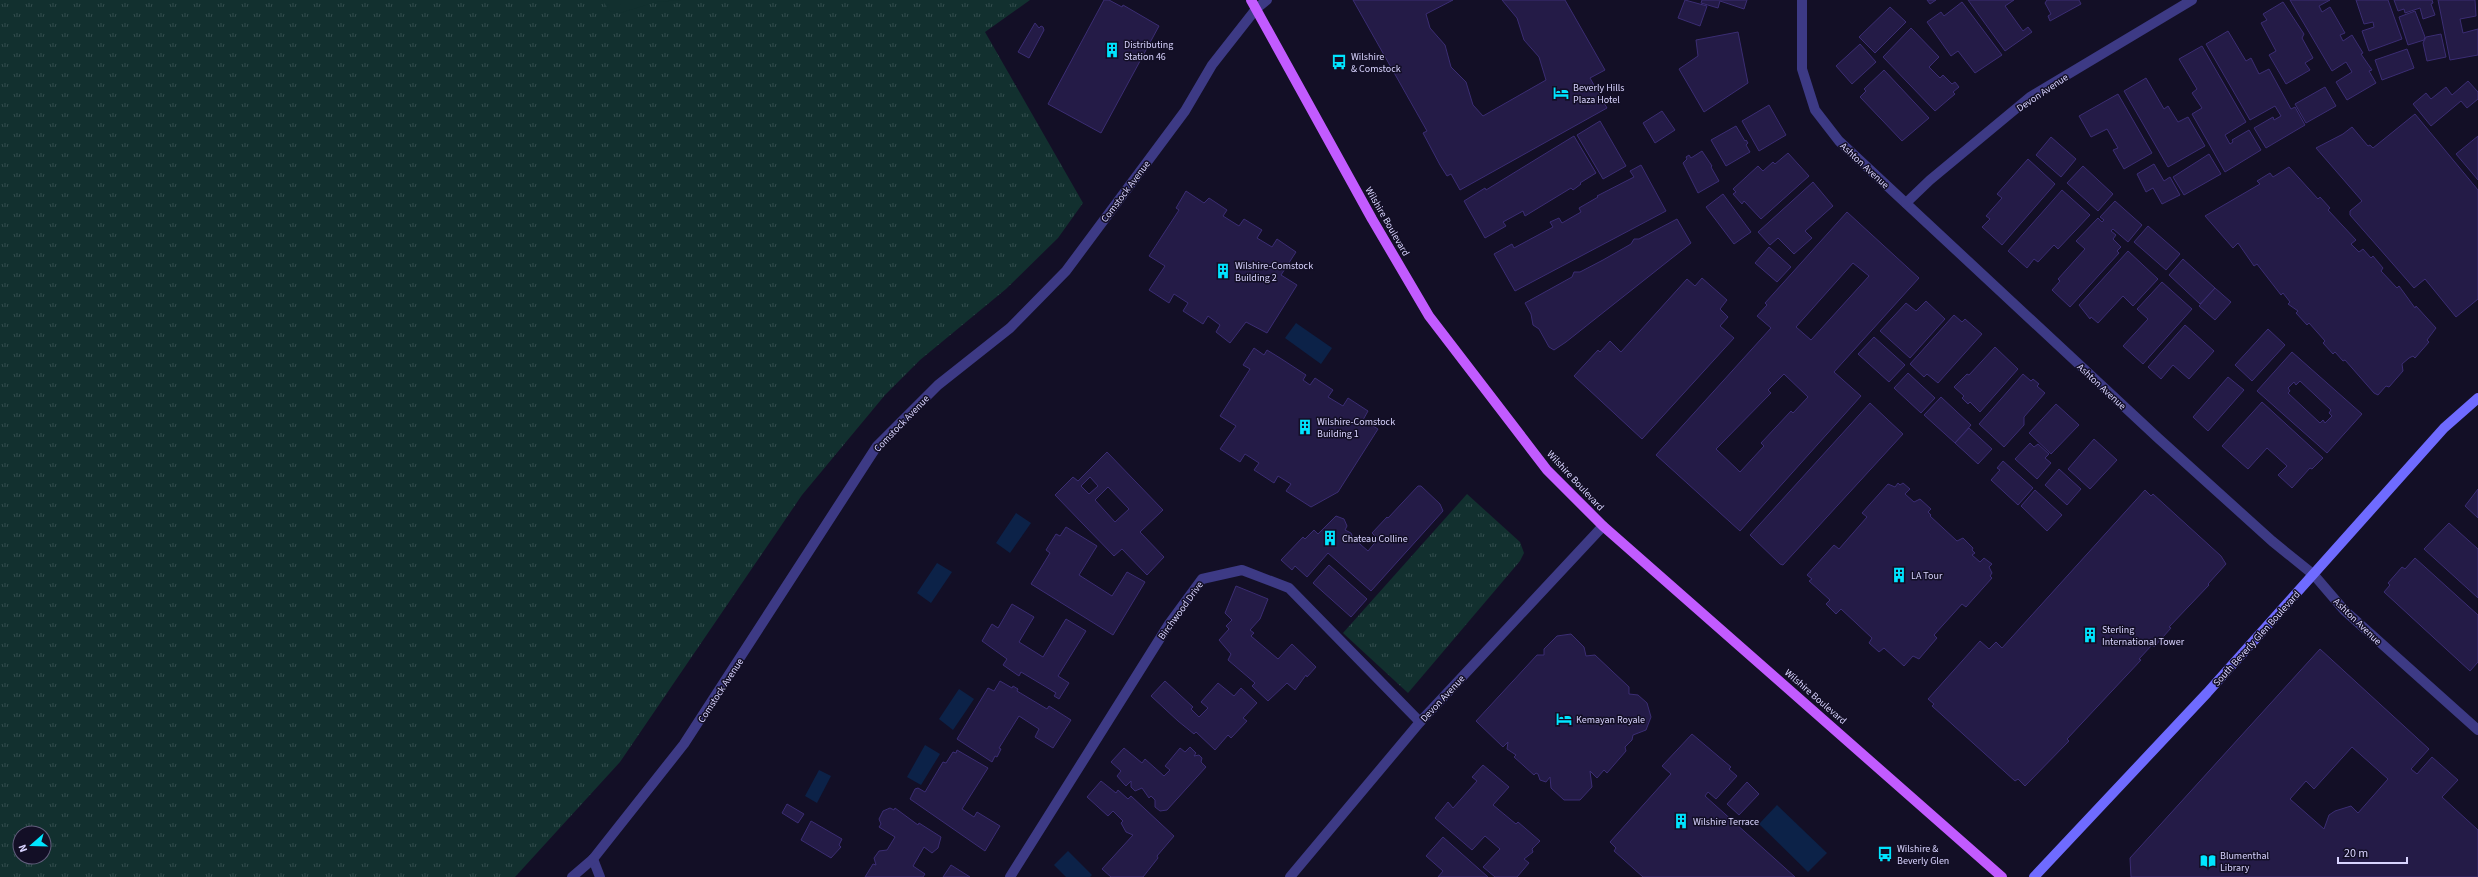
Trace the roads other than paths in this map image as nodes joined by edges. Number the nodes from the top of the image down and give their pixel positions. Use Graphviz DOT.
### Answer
graph roads {
  1 [pos="1251,0"];
  2 [pos="1267,0"];
  3 [pos="1802,0"];
  4 [pos="2192,0"];
  5 [pos="1256,10"];
  6 [pos="1906,203"];
  7 [pos="2478,398"];
  8 [pos="1602,526"];
  9 [pos="2314,574"];
  10 [pos="1420,722"];
  11 [pos="2478,730"];
  12 [pos="594,859"];
  13 [pos="572,877"];
  14 [pos="600,877"];
  15 [pos="1010,877"];
  16 [pos="1290,877"];
  17 [pos="2002,877"];
  18 [pos="2034,877"];
  1 -- 5 [label="main road, Wilshire Boulevard"];
  2 -- 5 [label="street, Comstock Avenue"];
  3 -- 6 [label="street, Ashton Avenue"];
  4 -- 6 [label="street, Devon Avenue"];
  5 -- 8 [label="main road, Wilshire Boulevard"];
  5 -- 12 [label="street, Comstock Avenue"];
  6 -- 9 [label="street, Ashton Avenue"];
  7 -- 9 [label="main road, South Beverly Glen Boulevard"];
  8 -- 10 [label="street, Devon Avenue"];
  8 -- 17 [label="main road, Wilshire Boulevard"];
  9 -- 11 [label="street, Ashton Avenue"];
  9 -- 18 [label="main road, South Beverly Glen Boulevard"];
  10 -- 15 [label="street, Birchwood Drive"];
  10 -- 16 [label="street, Devon Avenue"];
  12 -- 13 [label="street, Comstock Avenue"];
  12 -- 14 [label="street"];
}
